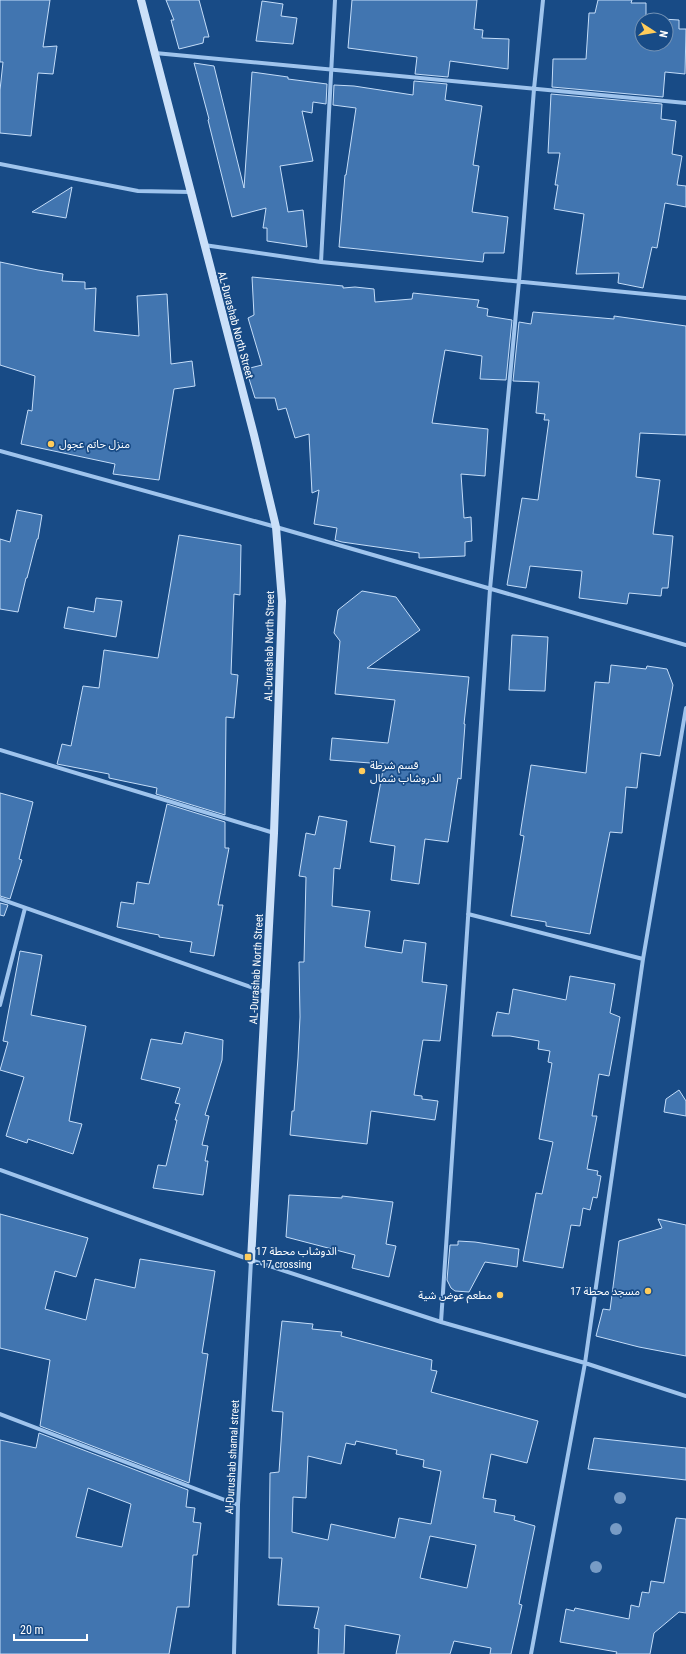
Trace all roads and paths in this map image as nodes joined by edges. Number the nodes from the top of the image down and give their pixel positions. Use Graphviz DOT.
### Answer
graph roads {
  1 [pos="141,0"];
  2 [pos="335,0"];
  3 [pos="543,0"];
  4 [pos="154,53"];
  5 [pos="330,69"];
  6 [pos="534,89"];
  7 [pos="686,103"];
  8 [pos="0,164"];
  9 [pos="190,192"];
  10 [pos="204,245"];
  11 [pos="321,262"];
  12 [pos="518,281"];
  13 [pos="686,298"];
  14 [pos="0,451"];
  15 [pos="276,527"];
  16 [pos="490,589"];
  17 [pos="686,645"];
  18 [pos="686,708"];
  19 [pos="0,750"];
  20 [pos="274,833"];
  21 [pos="0,899"];
  22 [pos="25,908"];
  23 [pos="468,914"];
  24 [pos="643,959"];
  25 [pos="266,992"];
  26 [pos="0,1005"];
  27 [pos="0,1170"];
  28 [pos="251,1260"];
  29 [pos="440,1322"];
  30 [pos="585,1363"];
  31 [pos="686,1396"];
  32 [pos="0,1414"];
  33 [pos="238,1505"];
  34 [pos="234,1654"];
  35 [pos="531,1654"];
  1 -- 4 [label="street, AL-Durashab North Street"];
  2 -- 5 [label="street"];
  3 -- 6 [label="street"];
  4 -- 5 [label="street"];
  4 -- 9 [label="street, AL-Durashab North Street"];
  5 -- 6 [label="street"];
  5 -- 11 [label="street"];
  6 -- 7 [label="street"];
  6 -- 12 [label="street"];
  8 -- 9 [label="street"];
  9 -- 10 [label="street, AL-Durashab North Street"];
  10 -- 11 [label="street"];
  10 -- 15 [label="street, AL-Durashab North Street"];
  11 -- 12 [label="street"];
  12 -- 13 [label="street"];
  12 -- 16 [label="street"];
  14 -- 15 [label="street"];
  15 -- 16 [label="street"];
  15 -- 20 [label="street, AL-Durashab North Street"];
  16 -- 17 [label="street"];
  16 -- 23 [label="street"];
  18 -- 24 [label="street"];
  19 -- 20 [label="street"];
  20 -- 25 [label="street, AL-Durashab North Street"];
  21 -- 22 [label="street"];
  22 -- 25 [label="street"];
  22 -- 26 [label="street"];
  23 -- 24 [label="street"];
  23 -- 29 [label="street"];
  24 -- 30 [label="street"];
  25 -- 28 [label="street, AL-Durashab North Street"];
  27 -- 28 [label="street"];
  28 -- 29 [label="street"];
  28 -- 33 [label="street, Al-Durushab shamal street"];
  29 -- 30 [label="street"];
  30 -- 31 [label="street"];
  30 -- 35 [label="street"];
  32 -- 33 [label="street"];
  33 -- 34 [label="street, Al-Durushab shamal street"];
}
